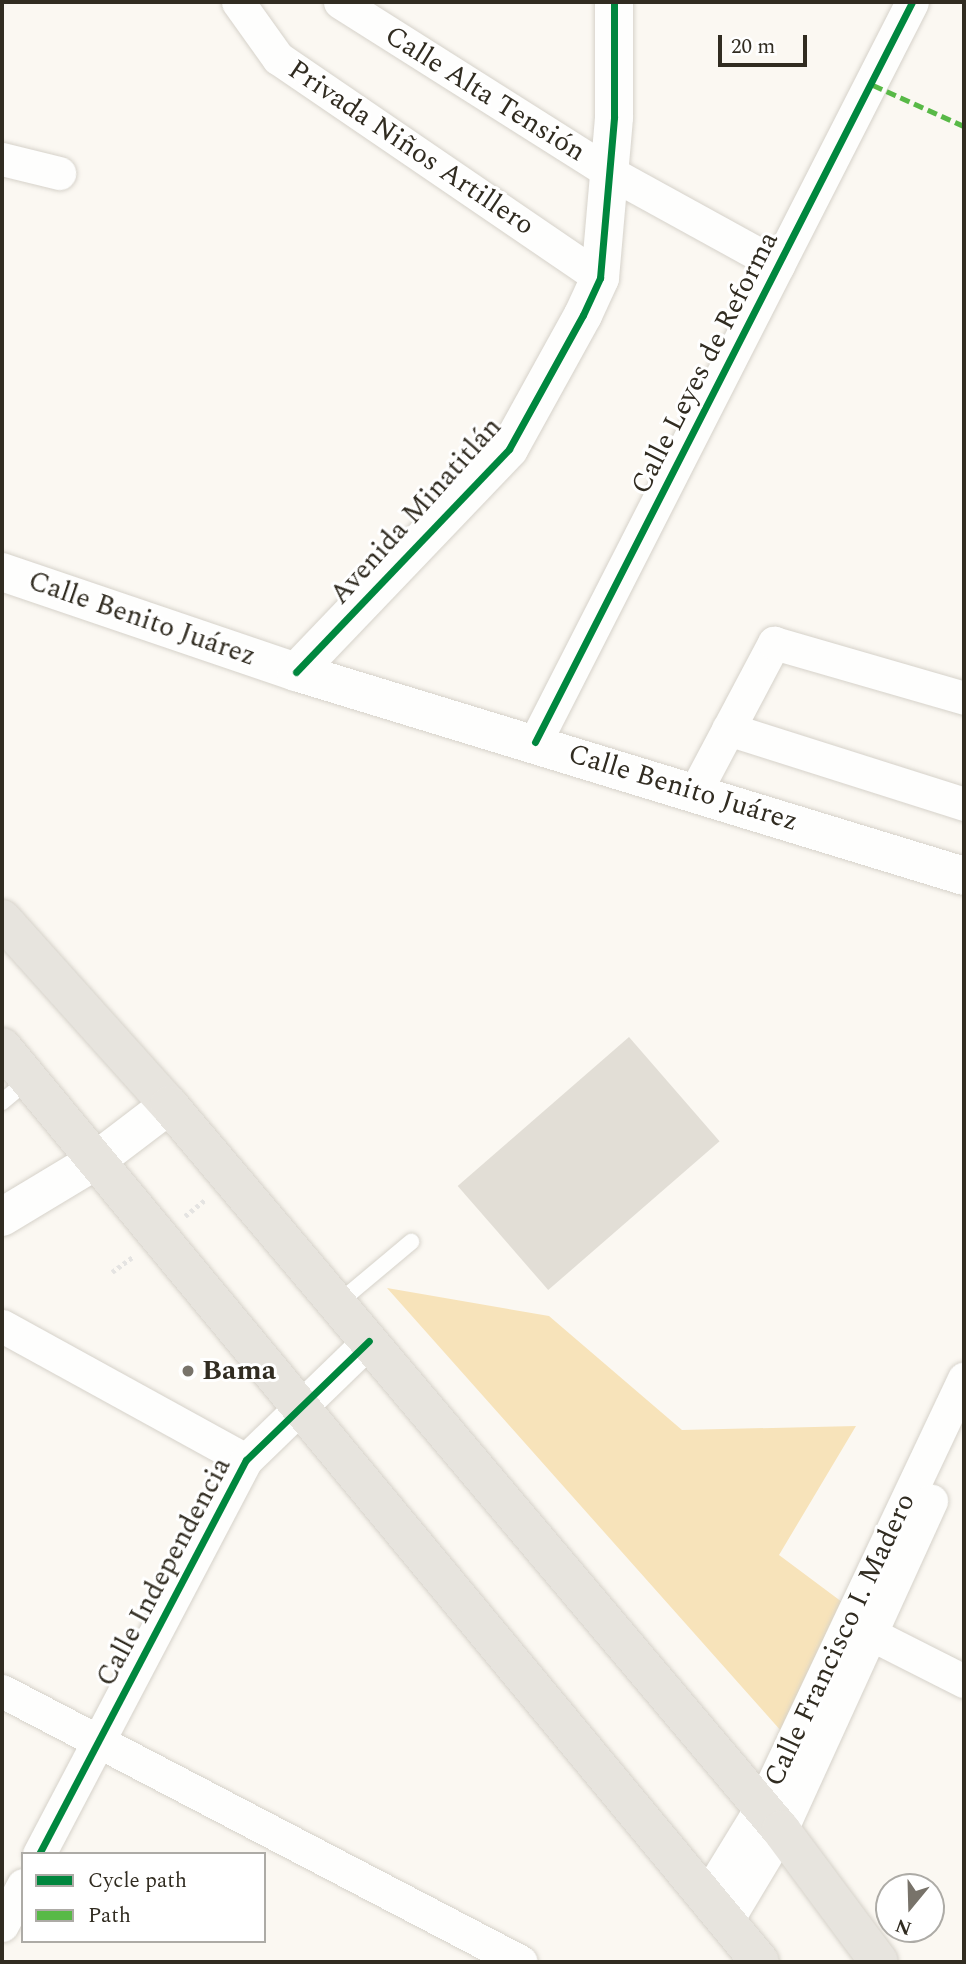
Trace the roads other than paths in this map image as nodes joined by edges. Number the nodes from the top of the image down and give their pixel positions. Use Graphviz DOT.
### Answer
graph roads {
  1 [pos="238,2"];
  2 [pos="340,2"];
  3 [pos="614,2"];
  4 [pos="912,2"];
  5 [pos="2,159"];
  6 [pos="610,172"];
  7 [pos="60,173"];
  8 [pos="778,265"];
  9 [pos="600,278"];
  10 [pos="2,572"];
  11 [pos="296,672"];
  12 [pos="964,698"];
  13 [pos="728,729"];
  14 [pos="535,742"];
  15 [pos="695,792"];
  16 [pos="964,804"];
  17 [pos="964,876"];
  18 [pos="2,919"];
  19 [pos="2,1047"];
  20 [pos="15,1090"];
  21 [pos="169,1105"];
  22 [pos="98,1158"];
  23 [pos="2,1217"];
  24 [pos="411,1242"];
  25 [pos="337,1304"];
  26 [pos="2,1326"];
  27 [pos="369,1341"];
  28 [pos="964,1379"];
  29 [pos="302,1406"];
  30 [pos="964,1429"];
  31 [pos="246,1460"];
  32 [pos="860,1629"];
  33 [pos="964,1682"];
  34 [pos="2,1691"];
  35 [pos="97,1743"];
  36 [pos="771,1819"];
  37 [pos="40,1852"];
  38 [pos="21,1889"];
  39 [pos="717,1908"];
  40 [pos="2,1925"];
  41 [pos="521,1962"];
  42 [pos="760,1962"];
  43 [pos="879,1962"];
  1 -- 9 [label="street, Privada Niños Artillero"];
  2 -- 6 [label="street, Calle Alta Tensión"];
  3 -- 6 [label="main road, Avenida Minatitlán"];
  4 -- 8 [label="street, Calle Leyes de Reforma"];
  5 -- 7 [label="street"];
  6 -- 8 [label="street, Calle Alta Tensión"];
  6 -- 9 [label="main road, Avenida Minatitlán"];
  8 -- 14 [label="street, Calle Leyes de Reforma"];
  9 -- 11 [label="main road, Avenida Minatitlán"];
  10 -- 11 [label="main road, Calle Benito Juárez"];
  11 -- 14 [label="main road, Calle Benito Juárez"];
  12 -- 13 [label="street"];
  13 -- 15 [label="street"];
  13 -- 16 [label="street"];
  14 -- 15 [label="main road, Calle Benito Juárez"];
  15 -- 17 [label="main road, Calle Benito Juárez"];
  18 -- 21 [label="main road"];
  19 -- 20 [label="main road"];
  20 -- 22 [label="main road"];
  21 -- 22 [label="main road"];
  21 -- 25 [label="main road"];
  22 -- 23 [label="main road"];
  22 -- 29 [label="main road"];
  24 -- 25 [label="lane"];
  25 -- 27 [label="main road"];
  26 -- 31 [label="street"];
  27 -- 29 [label="street, Calle Independencia"];
  27 -- 36 [label="main road"];
  28 -- 32 [label="street, Calle Francisco I. Madero"];
  29 -- 31 [label="street, Calle Independencia"];
  29 -- 39 [label="main road"];
  30 -- 32 [label="street, Calle Francisco I. Madero"];
  31 -- 35 [label="street, Calle Independencia"];
  32 -- 33 [label="street"];
  32 -- 36 [label="street, Calle Francisco I. Madero"];
  34 -- 35 [label="street"];
  35 -- 37 [label="street, Calle Independencia"];
  35 -- 41 [label="street"];
  36 -- 39 [label="street, Calle Francisco I. Madero"];
  36 -- 43 [label="main road"];
  38 -- 40 [label="street"];
  39 -- 42 [label="main road"];
}
